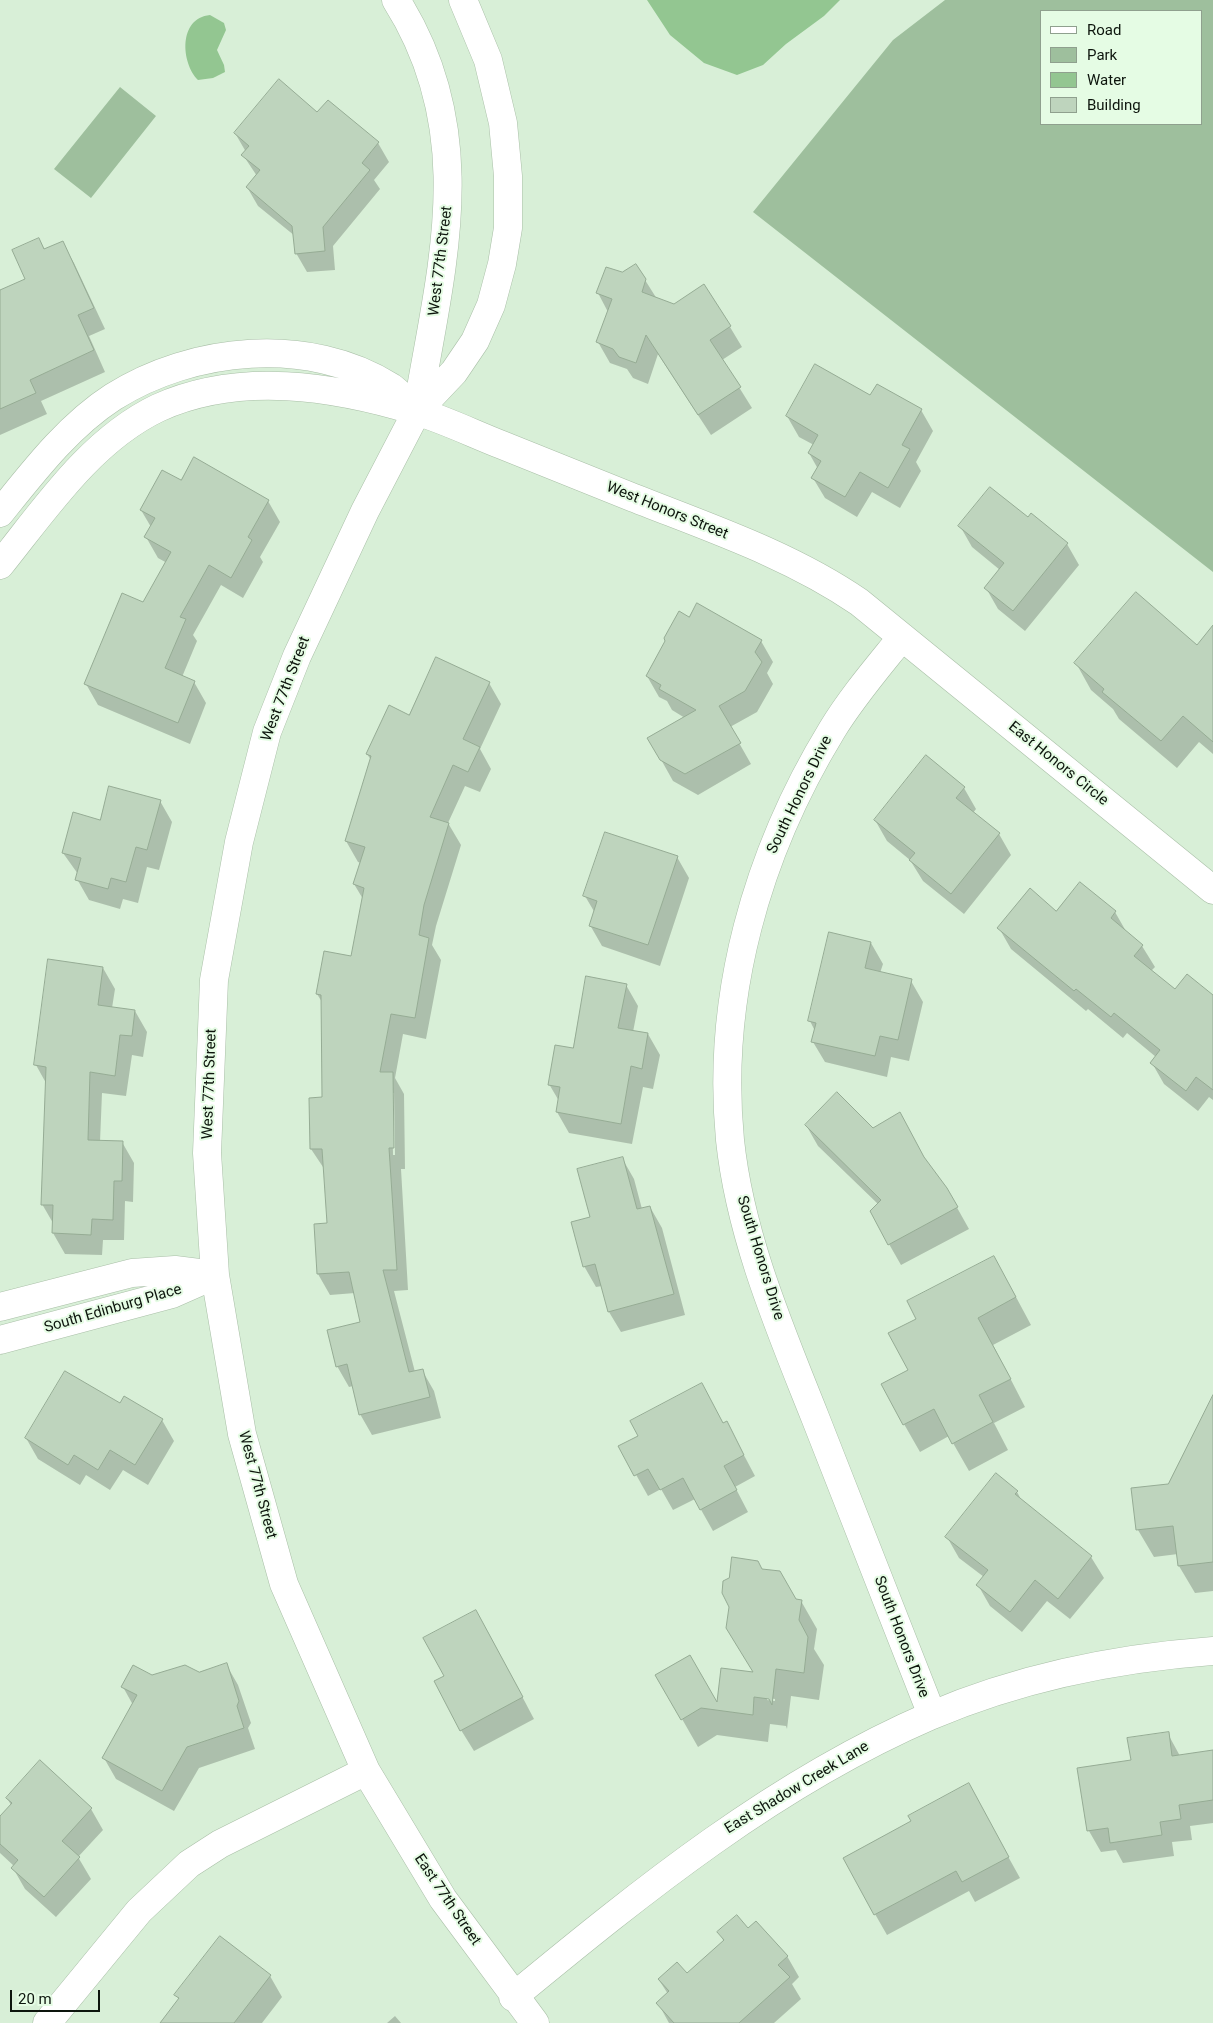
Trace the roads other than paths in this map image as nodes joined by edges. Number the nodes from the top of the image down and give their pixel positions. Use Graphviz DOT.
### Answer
graph roads {
  1 [pos="396,0"];
  2 [pos="463,0"];
  3 [pos="417,411"];
  4 [pos="0,514"];
  5 [pos="0,565"];
  6 [pos="902,638"];
  7 [pos="1213,890"];
  8 [pos="215,1275"];
  9 [pos="0,1307"];
  10 [pos="0,1340"];
  11 [pos="1213,1650"];
  12 [pos="932,1715"];
  13 [pos="366,1771"];
  14 [pos="514,1997"];
  15 [pos="48,2023"];
  16 [pos="535,2023"];
  1 -- 3 [label="street, West 77th Street"];
  2 -- 3 [label="street, West 77th Street"];
  3 -- 4 [label="street"];
  3 -- 5 [label="street"];
  3 -- 6 [label="street, West Honors Street"];
  3 -- 8 [label="street, West 77th Street"];
  6 -- 7 [label="street, East Honors Circle"];
  6 -- 12 [label="street, South Honors Drive"];
  8 -- 9 [label="street, South Edinburg Place"];
  8 -- 10 [label="street, South Edinburg Place"];
  8 -- 13 [label="street, West 77th Street"];
  11 -- 12 [label="street, East Shadow Creek Lane"];
  12 -- 14 [label="street, East Shadow Creek Lane"];
  13 -- 14 [label="street, East 77th Street"];
  13 -- 15 [label="street"];
  14 -- 16 [label="street, East 77th Street"];
}
